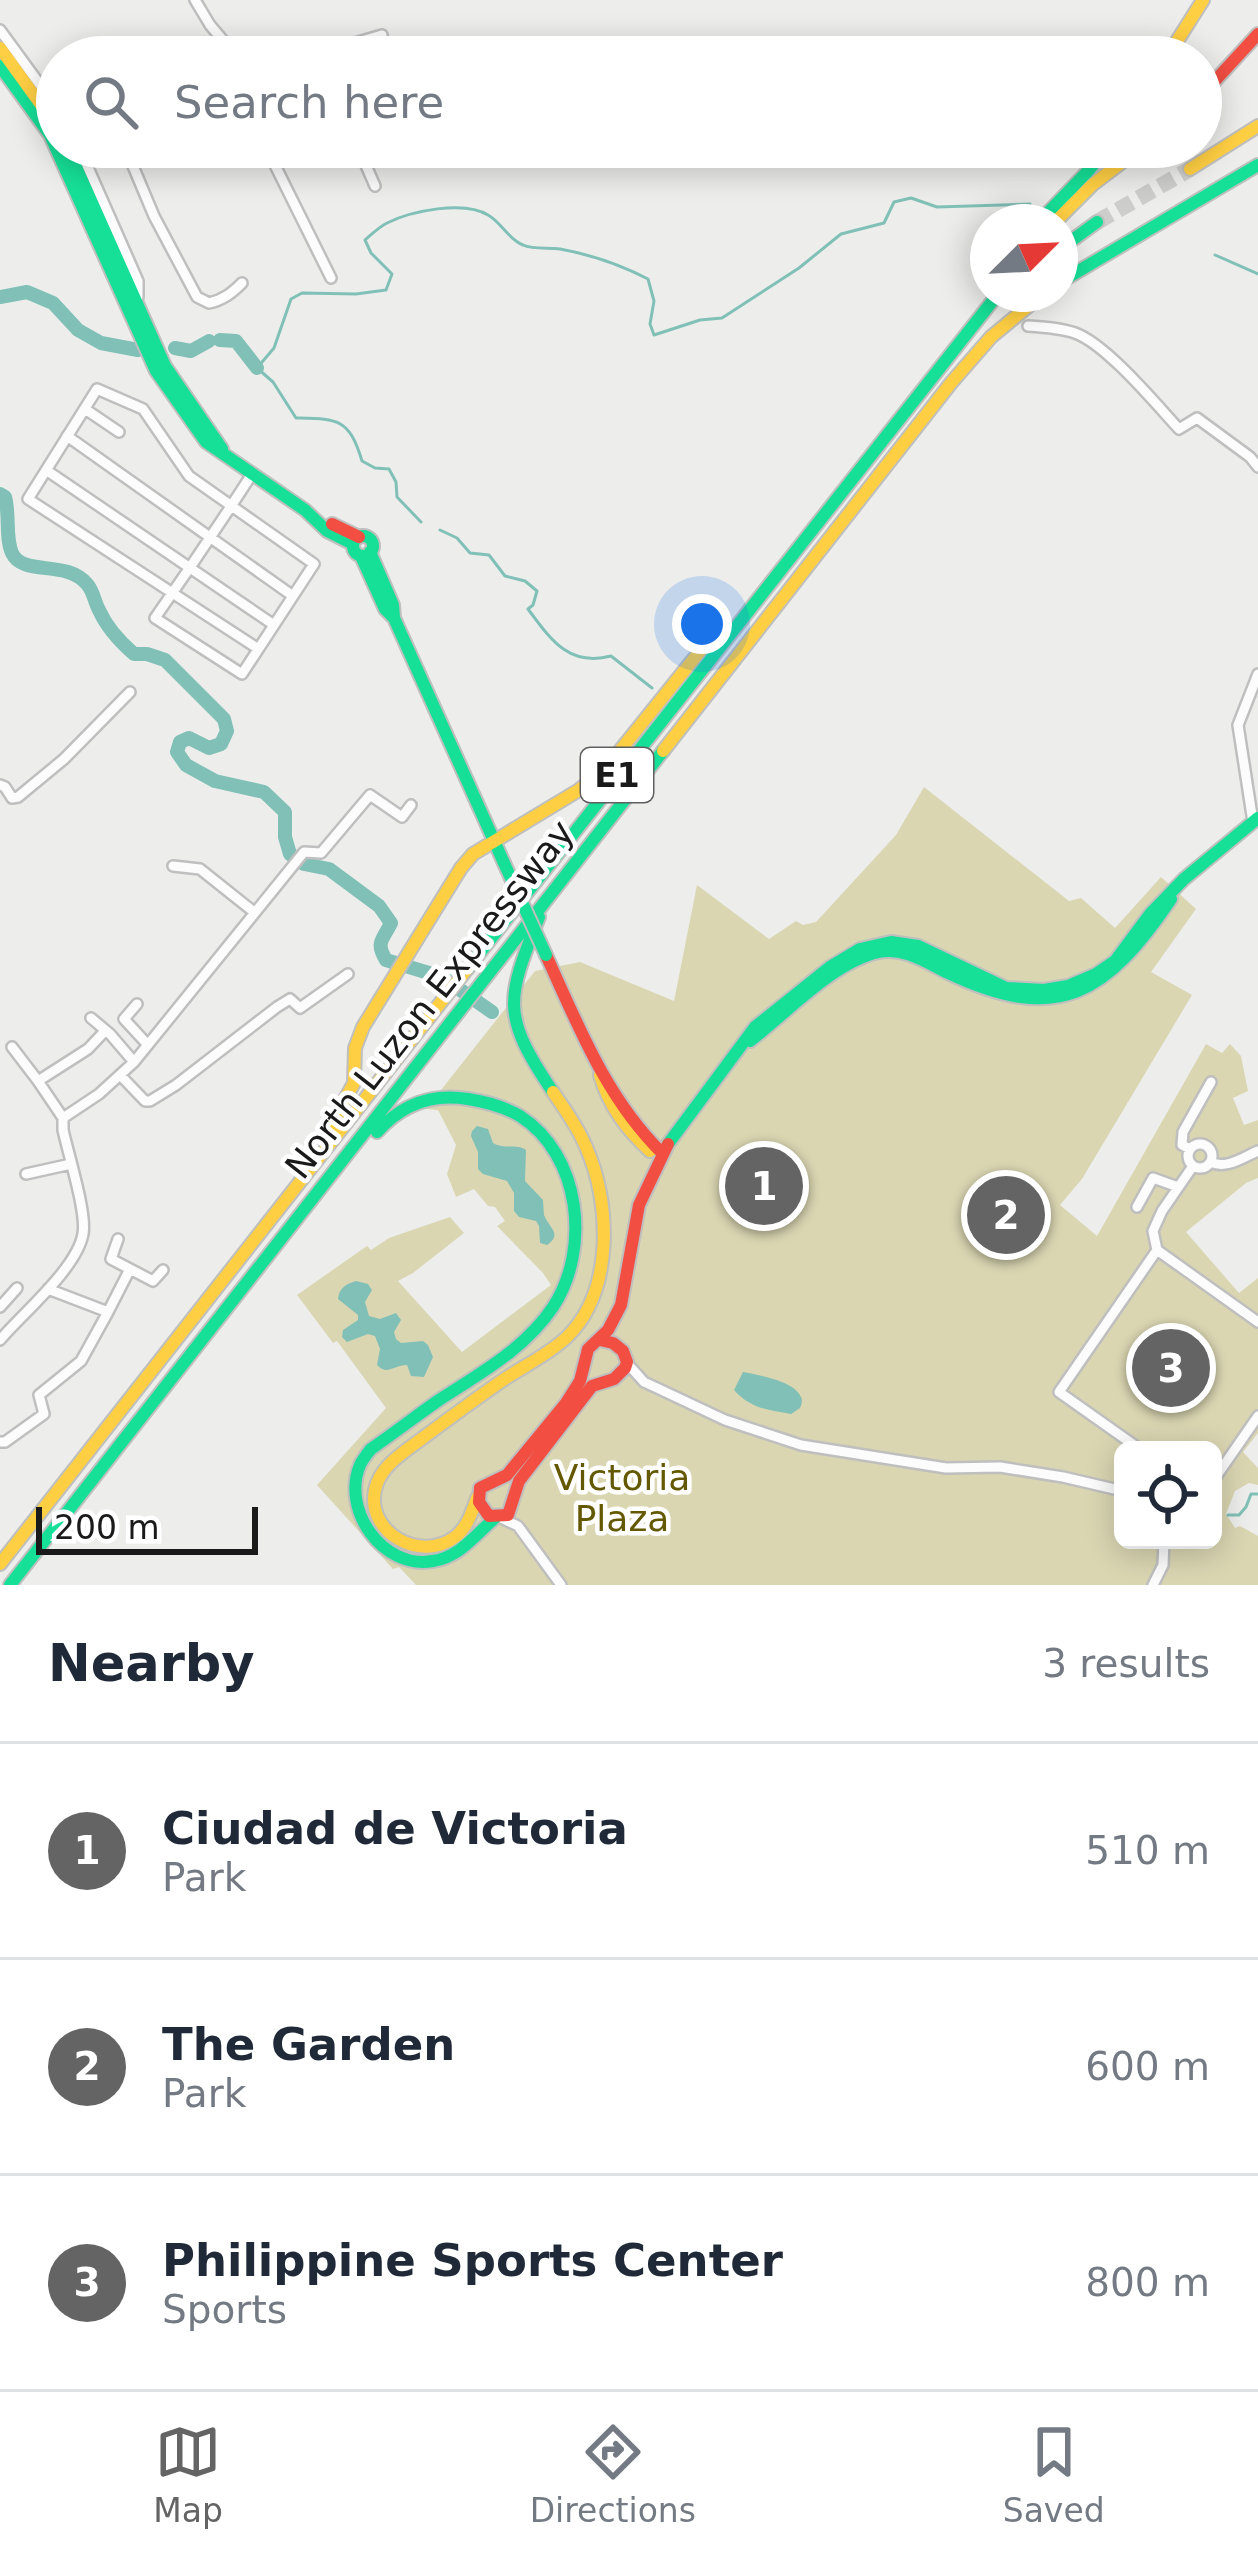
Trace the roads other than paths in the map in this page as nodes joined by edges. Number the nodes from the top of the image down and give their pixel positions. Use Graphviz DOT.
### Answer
graph roads {
  1 [pos="195,0"];
  2 [pos="1203,0"];
  3 [pos="0,30"];
  4 [pos="1258,34"];
  5 [pos="382,35"];
  6 [pos="219,36"];
  7 [pos="379,36"];
  8 [pos="1180,36"];
  9 [pos="0,48"];
  10 [pos="0,65"];
  11 [pos="1222,75"];
  12 [pos="36,79"];
  13 [pos="36,98"];
  14 [pos="36,115"];
  15 [pos="1258,126"];
  16 [pos="1222,149"];
  17 [pos="1258,165"];
  18 [pos="66,168"];
  19 [pos="77,168"];
  20 [pos="88,168"];
  21 [pos="133,168"];
  22 [pos="276,168"];
  23 [pos="367,168"];
  24 [pos="1091,168"];
  25 [pos="1114,168"];
  26 [pos="375,186"];
  27 [pos="1056,204"];
  28 [pos="1073,204"];
  29 [pos="1097,222"];
  30 [pos="1078,236"];
  31 [pos="1078,270"];
  32 [pos="332,278"];
  33 [pos="242,283"];
  34 [pos="138,302"];
  35 [pos="972,312"];
  36 [pos="982,312"];
  37 [pos="1022,312"];
  38 [pos="1028,326"];
  39 [pos="144,330"];
  40 [pos="933,376"];
  41 [pos="85,409"];
  42 [pos="119,432"];
  43 [pos="67,436"];
  44 [pos="1254,454"];
  45 [pos="1258,467"];
  46 [pos="46,470"];
  47 [pos="252,474"];
  48 [pos="231,506"];
  49 [pos="210,537"];
  50 [pos="189,568"];
  51 [pos="769,579"];
  52 [pos="172,594"];
  53 [pos="293,596"];
  54 [pos="274,625"];
  55 [pos="257,648"];
  56 [pos="1258,674"];
  57 [pos="130,692"];
  58 [pos="0,785"];
  59 [pos="411,806"];
  60 [pos="1256,820"];
  61 [pos="1258,838"];
  62 [pos="494,842"];
  63 [pos="173,866"];
  64 [pos="545,899"];
  65 [pos="254,912"];
  66 [pos="348,974"];
  67 [pos="137,1004"];
  68 [pos="91,1018"];
  69 [pos="105,1030"];
  70 [pos="148,1045"];
  71 [pos="12,1047"];
  72 [pos="134,1062"];
  73 [pos="121,1076"];
  74 [pos="38,1081"];
  75 [pos="1211,1082"];
  76 [pos="63,1118"];
  77 [pos="633,1129"];
  78 [pos="674,1134"];
  79 [pos="1190,1149"];
  80 [pos="1258,1150"];
  81 [pos="661,1156"];
  82 [pos="1211,1162"];
  83 [pos="71,1164"];
  84 [pos="1193,1166"];
  85 [pos="26,1174"];
  86 [pos="652,1174"];
  87 [pos="1178,1187"];
  88 [pos="1137,1207"];
  89 [pos="279,1209"];
  90 [pos="284,1234"];
  91 [pos="118,1240"];
  92 [pos="1157,1250"];
  93 [pos="130,1268"];
  94 [pos="163,1270"];
  95 [pos="17,1288"];
  96 [pos="48,1289"];
  97 [pos="621,1305"];
  98 [pos="0,1307"];
  99 [pos="108,1312"];
  100 [pos="1258,1322"];
  101 [pos="2,1333"];
  102 [pos="601,1340"];
  103 [pos="625,1357"];
  104 [pos="585,1364"];
  105 [pos="602,1381"];
  106 [pos="1258,1416"];
  107 [pos="1128,1441"];
  108 [pos="0,1442"];
  109 [pos="1222,1468"];
  110 [pos="513,1478"];
  111 [pos="1114,1488"];
  112 [pos="477,1498"];
  113 [pos="498,1518"];
  114 [pos="1164,1549"];
  115 [pos="0,1564"];
  116 [pos="10,1585"];
  117 [pos="562,1585"];
  118 [pos="1153,1585"];
  1 -- 6 [label="street"];
  2 -- 8 [label="main road"];
  3 -- 12 [label="street"];
  4 -- 11 [label="main road"];
  5 -- 7 [label="street"];
  9 -- 13 [label="main road"];
  10 -- 14 [label="main road"];
  15 -- 16 [label="main road"];
  17 -- 31 [label="main road"];
  18 -- 39 [label="main road"];
  19 -- 34 [label="main road"];
  20 -- 34 [label="street"];
  21 -- 33 [label="street"];
  22 -- 32 [label="street"];
  23 -- 26 [label="street"];
  24 -- 27 [label="main road"];
  25 -- 28 [label="main road"];
  29 -- 30 [label="main road"];
  34 -- 39 [label="main road"];
  35 -- 40 [label="main road"];
  36 -- 40 [label="main road, North Luzon Expressway / E1"];
  37 -- 64 [label="main road, North Luzon Expressway / E1"];
  38 -- 44 [label="street"];
  39 -- 47 [label="main road"];
  40 -- 51 [label="main road, North Luzon Expressway / E1"];
  41 -- 42 [label="street"];
  41 -- 43 [label="street"];
  41 -- 48 [label="street"];
  43 -- 46 [label="street"];
  43 -- 49 [label="street"];
  44 -- 45 [label="street"];
  46 -- 50 [label="street"];
  46 -- 52 [label="street"];
  47 -- 48 [label="street"];
  47 -- 62 [label="main road"];
  48 -- 49 [label="street"];
  48 -- 53 [label="street"];
  49 -- 50 [label="street"];
  49 -- 53 [label="street"];
  50 -- 52 [label="street"];
  50 -- 54 [label="street"];
  51 -- 62 [label="main road"];
  51 -- 89 [label="main road, North Luzon Expressway / E1"];
  52 -- 55 [label="street"];
  52 -- 55 [label="street"];
  53 -- 54 [label="street"];
  54 -- 55 [label="street"];
  56 -- 60 [label="street"];
  57 -- 58 [label="street"];
  59 -- 65 [label="street"];
  60 -- 61 [label="main road"];
  60 -- 78 [label="main road"];
  62 -- 77 [label="main road, bridge"];
  62 -- 89 [label="main road"];
  63 -- 65 [label="street"];
  64 -- 90 [label="main road, North Luzon Expressway / E1"];
  64 -- 112 [label="main road"];
  65 -- 70 [label="street"];
  66 -- 73 [label="street"];
  67 -- 70 [label="street"];
  68 -- 69 [label="street"];
  69 -- 72 [label="street"];
  69 -- 74 [label="street"];
  70 -- 72 [label="street"];
  71 -- 74 [label="street"];
  72 -- 73 [label="street"];
  73 -- 76 [label="street"];
  74 -- 76 [label="street"];
  75 -- 79 [label="street"];
  76 -- 83 [label="street"];
  77 -- 78 [label="main road"];
  77 -- 81 [label="main road"];
  77 -- 86 [label="main road"];
  78 -- 81 [label="main road"];
  79 -- 82 [label="street"];
  79 -- 84 [label="street"];
  80 -- 82 [label="street"];
  81 -- 86 [label="main road"];
  82 -- 84 [label="street"];
  83 -- 85 [label="street"];
  83 -- 96 [label="street"];
  84 -- 87 [label="street"];
  86 -- 97 [label="main road"];
  87 -- 88 [label="street"];
  87 -- 92 [label="street"];
  89 -- 115 [label="main road, North Luzon Expressway / E1"];
  90 -- 113 [label="main road"];
  90 -- 116 [label="main road, North Luzon Expressway / E1"];
  91 -- 93 [label="street"];
  92 -- 100 [label="street"];
  92 -- 107 [label="street"];
  93 -- 94 [label="street"];
  93 -- 99 [label="street"];
  95 -- 98 [label="street"];
  96 -- 99 [label="street"];
  96 -- 101 [label="street"];
  97 -- 102 [label="main road"];
  97 -- 103 [label="main road"];
  99 -- 108 [label="street"];
  102 -- 103 [label="main road"];
  102 -- 104 [label="main road"];
  103 -- 105 [label="main road"];
  103 -- 111 [label="street"];
  104 -- 105 [label="main road"];
  104 -- 110 [label="main road"];
  105 -- 110 [label="main road"];
  106 -- 109 [label="street"];
  110 -- 112 [label="main road"];
  110 -- 113 [label="main road"];
  112 -- 113 [label="main road"];
  113 -- 117 [label="street"];
  114 -- 118 [label="street"];
}
